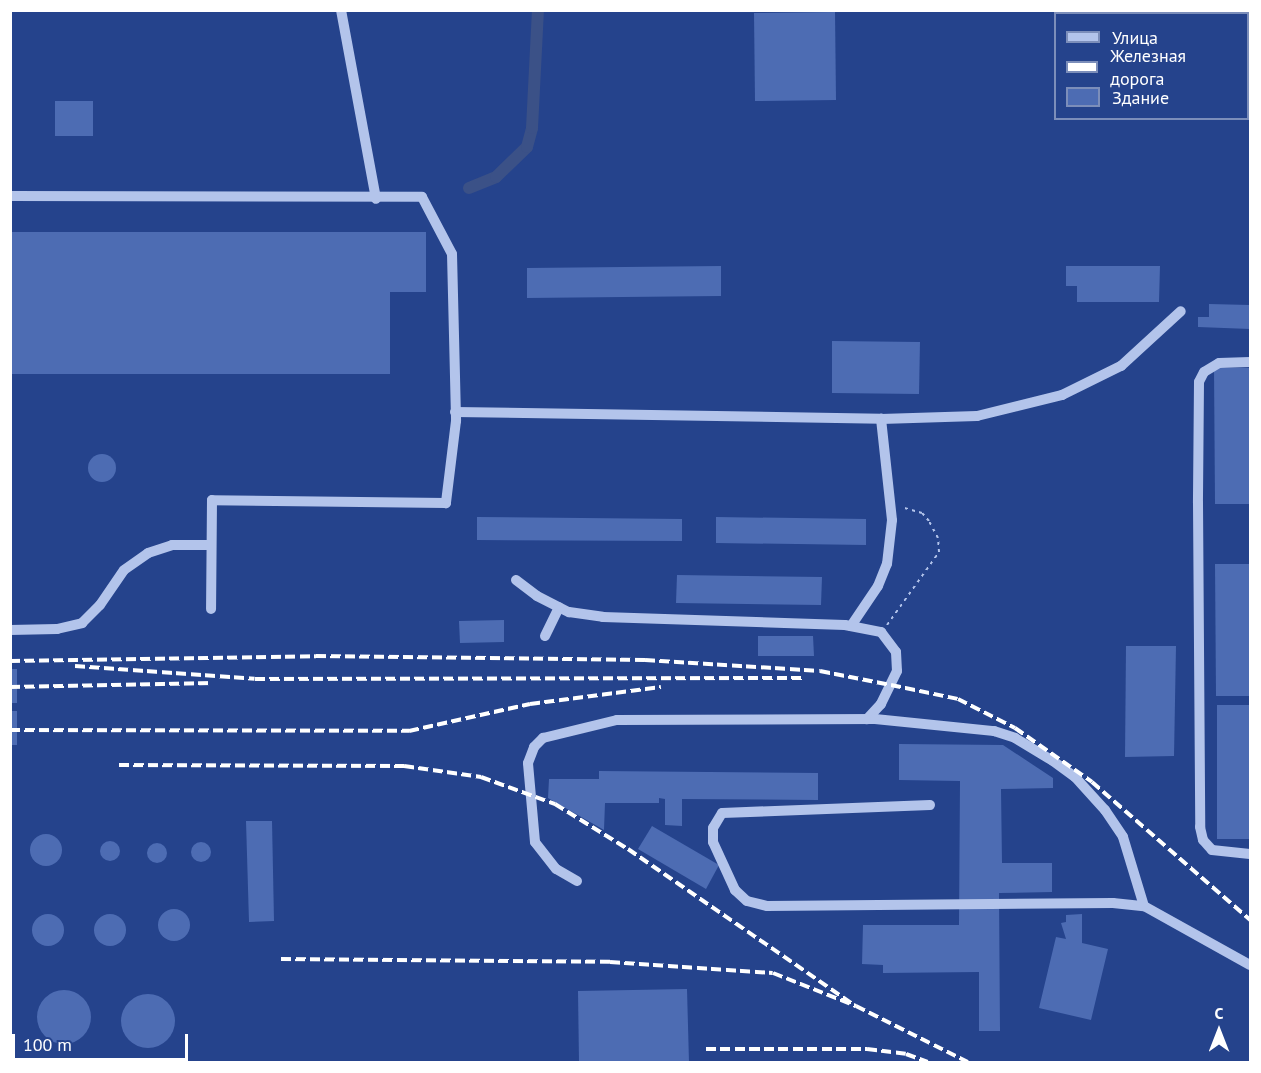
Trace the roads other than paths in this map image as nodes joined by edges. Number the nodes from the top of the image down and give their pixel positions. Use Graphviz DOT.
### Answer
graph roads {
  1 [pos="341,10"];
  2 [pos="10,196"];
  3 [pos="376,199"];
  4 [pos="1181,311"];
  5 [pos="1251,362"];
  6 [pos="455,412"];
  7 [pos="881,419"];
  8 [pos="211,546"];
  9 [pos="516,580"];
  10 [pos="559,607"];
  11 [pos="211,609"];
  12 [pos="851,626"];
  13 [pos="10,630"];
  14 [pos="545,636"];
  15 [pos="867,719"];
  16 [pos="930,805"];
  17 [pos="1251,854"];
  18 [pos="577,881"];
  19 [pos="1143,906"];
  20 [pos="1251,965"];
  1 -- 3 [label="lane"];
  2 -- 3 [label="lane"];
  3 -- 6 [label="lane"];
  4 -- 7 [label="lane"];
  5 -- 17 [label="lane"];
  6 -- 7 [label="lane"];
  6 -- 8 [label="lane"];
  7 -- 12 [label="lane"];
  8 -- 11 [label="lane"];
  8 -- 13 [label="lane"];
  9 -- 10 [label="lane"];
  10 -- 12 [label="lane"];
  10 -- 14 [label="lane"];
  12 -- 15 [label="lane"];
  15 -- 18 [label="lane"];
  15 -- 19 [label="lane"];
  16 -- 19 [label="lane"];
  19 -- 20 [label="lane"];
}
